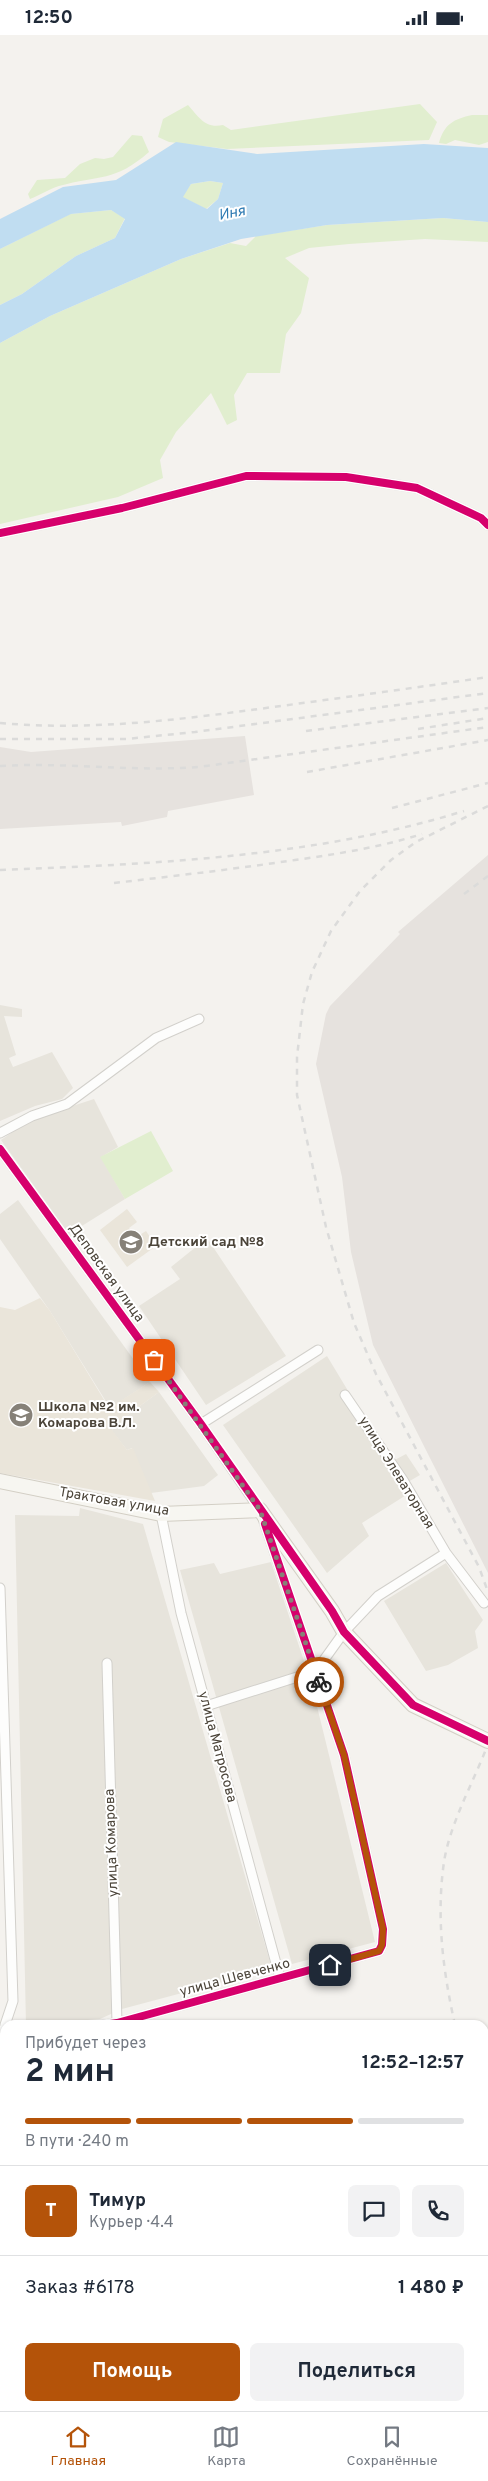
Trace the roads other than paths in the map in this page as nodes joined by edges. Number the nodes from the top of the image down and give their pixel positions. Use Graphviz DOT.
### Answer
graph roads {
  1 [pos="488,525"];
  2 [pos="0,533"];
  3 [pos="199,1019"];
  4 [pos="0,1133"];
  5 [pos="0,1149"];
  6 [pos="318,1350"];
  7 [pos="345,1395"];
  8 [pos="201,1424"];
  9 [pos="0,1481"];
  10 [pos="260,1510"];
  11 [pos="161,1514"];
  12 [pos="446,1553"];
  13 [pos="0,1588"];
  14 [pos="484,1603"];
  15 [pos="344,1632"];
  16 [pos="107,1663"];
  17 [pos="316,1671"];
  18 [pos="206,1706"];
  19 [pos="488,1741"];
  20 [pos="383,1929"];
  21 [pos="280,1978"];
  22 [pos="7,2020"];
  23 [pos="117,2020"];
  24 [pos="128,2020"];
  1 -- 2 [label="street"];
  3 -- 4 [label="street"];
  5 -- 8 [label="street, Деповская улица"];
  6 -- 8 [label="street"];
  7 -- 12 [label="street, улица Элеваторная"];
  8 -- 10 [label="street, Деповская улица"];
  9 -- 11 [label="street, Трактовая улица"];
  10 -- 11 [label="street, Трактовая улица"];
  10 -- 15 [label="street, Деповская улица"];
  10 -- 17 [label="street, Деповская улица"];
  11 -- 18 [label="street, улица Матросова"];
  12 -- 14 [label="street, улица Элеваторная"];
  12 -- 15 [label="street"];
  13 -- 22 [label="street"];
  15 -- 17 [label="street"];
  15 -- 19 [label="street, Деповская улица"];
  16 -- 23 [label="street, улица Комарова"];
  17 -- 18 [label="street"];
  17 -- 20 [label="street, Деповская улица"];
  18 -- 21 [label="street, улица Матросова"];
  20 -- 21 [label="street, улица Шевченко"];
  21 -- 24 [label="street, улица Шевченко"];
}
